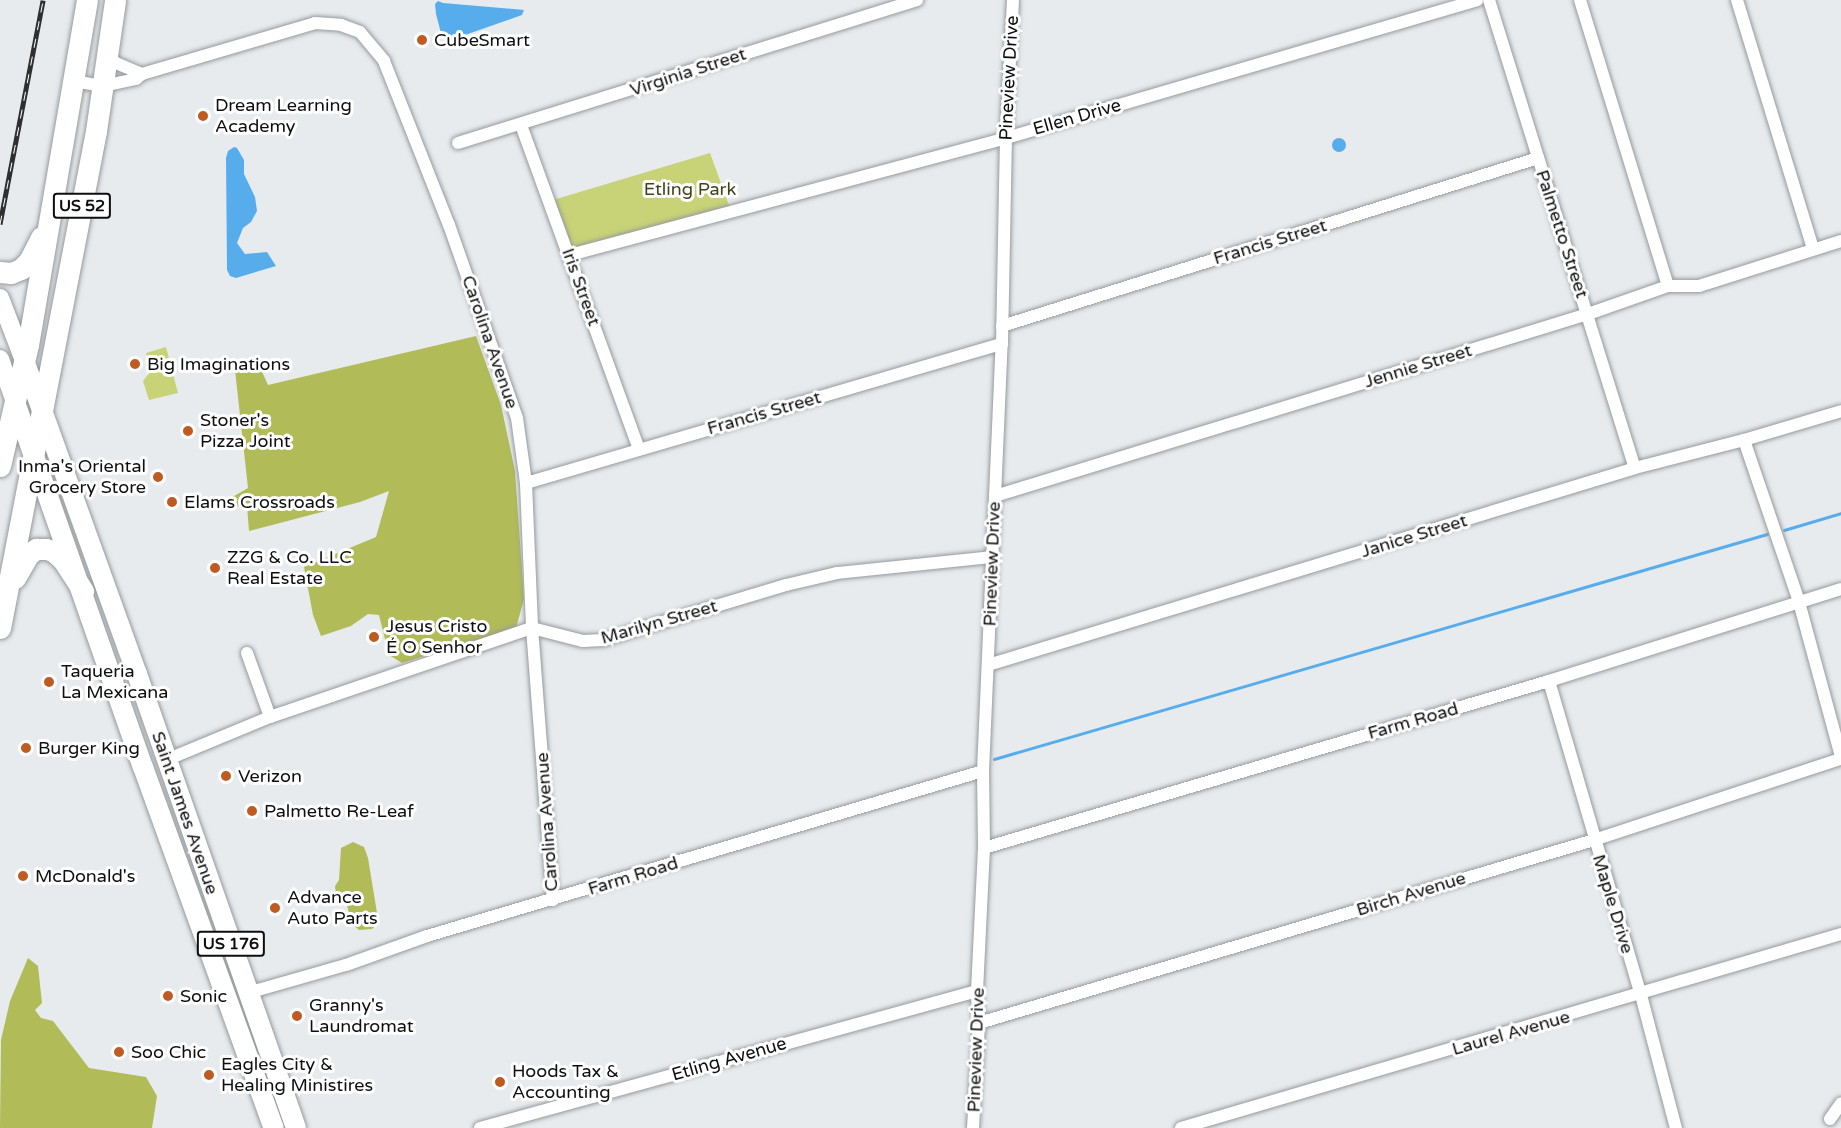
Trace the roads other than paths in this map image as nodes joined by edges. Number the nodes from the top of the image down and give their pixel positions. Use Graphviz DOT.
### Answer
graph roads {
  1 [pos="87,0"];
  2 [pos="115,0"];
  3 [pos="916,0"];
  4 [pos="1012,0"];
  5 [pos="1477,0"];
  6 [pos="1489,0"];
  7 [pos="1580,0"];
  8 [pos="1737,0"];
  9 [pos="107,56"];
  10 [pos="142,74"];
  11 [pos="74,81"];
  12 [pos="103,86"];
  13 [pos="521,125"];
  14 [pos="1006,138"];
  15 [pos="458,143"];
  16 [pos="1538,158"];
  17 [pos="53,212"];
  18 [pos="1841,241"];
  19 [pos="1814,249"];
  20 [pos="570,255"];
  21 [pos="0,272"];
  22 [pos="1668,286"];
  23 [pos="0,298"];
  24 [pos="1588,314"];
  25 [pos="1002,326"];
  26 [pos="1002,344"];
  27 [pos="0,359"];
  28 [pos="25,363"];
  29 [pos="16,405"];
  30 [pos="42,411"];
  31 [pos="1841,411"];
  32 [pos="1744,440"];
  33 [pos="639,449"];
  34 [pos="34,453"];
  35 [pos="0,466"];
  36 [pos="1635,468"];
  37 [pos="526,483"];
  38 [pos="995,496"];
  39 [pos="992,557"];
  40 [pos="1841,589"];
  41 [pos="83,591"];
  42 [pos="5,600"];
  43 [pos="1799,602"];
  44 [pos="0,628"];
  45 [pos="532,628"];
  46 [pos="247,653"];
  47 [pos="988,665"];
  48 [pos="1549,681"];
  49 [pos="270,717"];
  50 [pos="1841,758"];
  51 [pos="165,760"];
  52 [pos="983,771"];
  53 [pos="1594,840"];
  54 [pos="984,848"];
  55 [pos="553,900"];
  56 [pos="1841,934"];
  57 [pos="209,952"];
  58 [pos="977,991"];
  59 [pos="1641,995"];
  60 [pos="249,996"];
  61 [pos="979,1023"];
  62 [pos="1841,1103"];
  63 [pos="1830,1119"];
  64 [pos="274,1128"];
  65 [pos="296,1128"];
  66 [pos="480,1128"];
  67 [pos="973,1128"];
  68 [pos="1181,1128"];
  69 [pos="1676,1128"];
  1 -- 11 [label="highway, US 52"];
  2 -- 9 [label="highway, US 52"];
  3 -- 13 [label="street, Virginia Street"];
  4 -- 14 [label="street, Pineview Drive"];
  5 -- 14 [label="street, Ellen Drive"];
  6 -- 16 [label="street, Palmetto Street"];
  7 -- 22 [label="street"];
  8 -- 19 [label="street"];
  9 -- 10 [label="street"];
  9 -- 12 [label="highway, US 52"];
  10 -- 12 [label="street, Carolina Avenue"];
  10 -- 37 [label="street, Carolina Avenue"];
  11 -- 12 [label="street, Carolina Avenue"];
  11 -- 17 [label="highway, US 52"];
  12 -- 30 [label="highway, US 52"];
  13 -- 15 [label="street, Virginia Street"];
  13 -- 20 [label="street, Iris Street"];
  14 -- 20 [label="street, Ellen Drive"];
  14 -- 25 [label="street, Pineview Drive"];
  16 -- 24 [label="street, Palmetto Street"];
  16 -- 25 [label="street, Francis Street"];
  17 -- 21 [label="highway"];
  17 -- 28 [label="highway, US 52"];
  18 -- 19 [label="street, Jennie Street"];
  19 -- 22 [label="street, Jennie Street"];
  20 -- 33 [label="street, Iris Street"];
  22 -- 24 [label="street, Jennie Street"];
  23 -- 28 [label="main road"];
  24 -- 36 [label="street, Palmetto Street"];
  24 -- 38 [label="street, Jennie Street"];
  25 -- 26 [label="street, Pineview Drive"];
  26 -- 33 [label="street, Francis Street"];
  26 -- 38 [label="street, Pineview Drive"];
  27 -- 29 [label="main road"];
  28 -- 29 [label="highway, US 52"];
  28 -- 30 [label="main road, Saint James Avenue"];
  29 -- 34 [label="main road, Saint James Avenue / US 176"];
  29 -- 35 [label="highway, US 52"];
  30 -- 34 [label="highway, US 52"];
  30 -- 51 [label="main road, Saint James Avenue / US 176"];
  31 -- 32 [label="street, Janice Street"];
  32 -- 36 [label="street, Janice Street"];
  32 -- 43 [label="street"];
  33 -- 37 [label="street, Francis Street"];
  34 -- 41 [label="main road, Saint James Avenue / US 176"];
  34 -- 42 [label="highway, US 52"];
  36 -- 47 [label="street, Janice Street"];
  37 -- 45 [label="street, Carolina Avenue"];
  38 -- 39 [label="street, Pineview Drive"];
  39 -- 45 [label="street, Marilyn Street"];
  39 -- 47 [label="street, Pineview Drive"];
  40 -- 43 [label="street, Farm Road"];
  41 -- 42 [label="highway"];
  41 -- 57 [label="main road, Saint James Avenue / US 176"];
  42 -- 44 [label="highway, US 52"];
  43 -- 48 [label="street, Farm Road"];
  43 -- 50 [label="street"];
  45 -- 49 [label="street"];
  45 -- 55 [label="street, Carolina Avenue"];
  46 -- 49 [label="street"];
  47 -- 52 [label="street, Pineview Drive"];
  48 -- 53 [label="street, Maple Drive"];
  48 -- 54 [label="street, Farm Road"];
  49 -- 51 [label="street"];
  50 -- 53 [label="street, Birch Avenue"];
  51 -- 60 [label="main road, Saint James Avenue / US 176"];
  52 -- 54 [label="street, Pineview Drive"];
  52 -- 55 [label="street, Farm Road"];
  53 -- 59 [label="street, Maple Drive"];
  53 -- 61 [label="street, Birch Avenue"];
  54 -- 58 [label="street, Pineview Drive"];
  55 -- 60 [label="street, Farm Road"];
  56 -- 59 [label="street, Laurel Avenue"];
  57 -- 60 [label="main road"];
  57 -- 64 [label="main road, Saint James Avenue / US 176"];
  58 -- 61 [label="street, Pineview Drive"];
  58 -- 66 [label="street, Etling Avenue"];
  59 -- 68 [label="street, Laurel Avenue"];
  59 -- 69 [label="street, Maple Drive"];
  60 -- 65 [label="main road, Saint James Avenue / US 176"];
  61 -- 67 [label="street, Pineview Drive"];
  62 -- 63 [label="street"];
}
